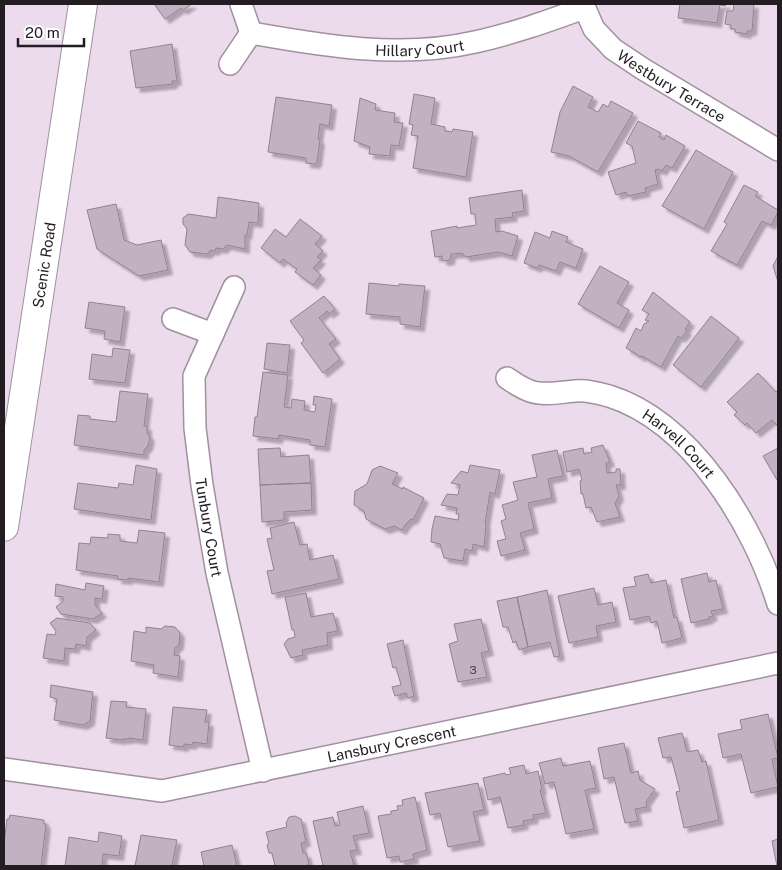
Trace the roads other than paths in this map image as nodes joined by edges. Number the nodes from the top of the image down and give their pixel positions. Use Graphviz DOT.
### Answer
graph roads {
  1 [pos="83,4"];
  2 [pos="241,4"];
  3 [pos="584,6"];
  4 [pos="251,33"];
  5 [pos="230,64"];
  6 [pos="778,150"];
  7 [pos="234,287"];
  8 [pos="172,319"];
  9 [pos="213,334"];
  10 [pos="507,378"];
  11 [pos="4,526"];
  12 [pos="778,604"];
  13 [pos="778,663"];
  14 [pos="4,769"];
  15 [pos="262,770"];
  1 -- 11 [label="main road, Scenic Road"];
  2 -- 4 [label="street"];
  3 -- 4 [label="street, Hillary Court"];
  3 -- 6 [label="street, Westbury Terrace"];
  4 -- 5 [label="street"];
  7 -- 9 [label="street, Tunbury Court"];
  8 -- 9 [label="street"];
  9 -- 15 [label="street, Tunbury Court"];
  10 -- 12 [label="street, Harvell Court"];
  13 -- 15 [label="street, Lansbury Crescent"];
  14 -- 15 [label="street, Lansbury Crescent"];
}
